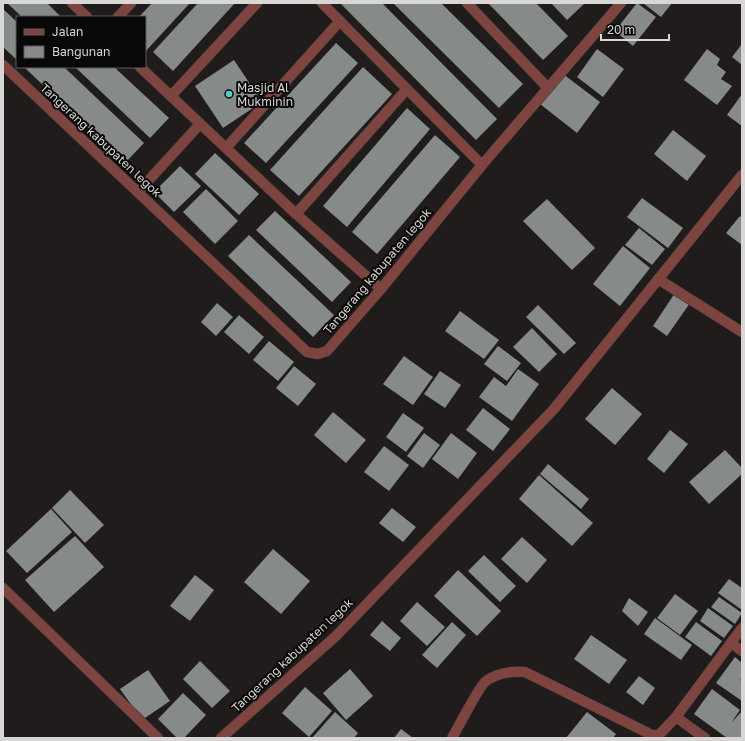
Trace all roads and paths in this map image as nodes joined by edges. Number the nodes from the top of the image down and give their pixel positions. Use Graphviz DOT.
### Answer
graph roads {
  1 [pos="72,3"];
  2 [pos="131,3"];
  3 [pos="258,3"];
  4 [pos="322,3"];
  5 [pos="467,3"];
  6 [pos="619,4"];
  7 [pos="86,16"];
  8 [pos="119,16"];
  9 [pos="340,21"];
  10 [pos="3,65"];
  11 [pos="141,68"];
  12 [pos="548,88"];
  13 [pos="407,89"];
  14 [pos="172,96"];
  15 [pos="200,124"];
  16 [pos="226,148"];
  17 [pos="482,165"];
  18 [pos="742,175"];
  19 [pos="138,192"];
  20 [pos="296,214"];
  21 [pos="658,279"];
  22 [pos="381,289"];
  23 [pos="742,332"];
  24 [pos="3,588"];
  25 [pos="742,628"];
  26 [pos="730,643"];
  27 [pos="742,651"];
  28 [pos="676,717"];
  29 [pos="227,736"];
  30 [pos="158,738"];
  31 [pos="452,738"];
  32 [pos="705,738"];
  1 -- 7 [label="street"];
  2 -- 8 [label="street"];
  3 -- 14 [label="street"];
  4 -- 9 [label="street"];
  5 -- 12 [label="street"];
  6 -- 12 [label="street, Tangerang kabupaten legok"];
  9 -- 13 [label="street"];
  9 -- 16 [label="street"];
  10 -- 19 [label="street, Tangerang kabupaten legok"];
  11 -- 14 [label="street"];
  12 -- 17 [label="street, Tangerang kabupaten legok"];
  13 -- 17 [label="street"];
  13 -- 20 [label="street"];
  14 -- 15 [label="street"];
  15 -- 16 [label="street"];
  15 -- 19 [label="street"];
  16 -- 20 [label="street"];
  17 -- 22 [label="street, Tangerang kabupaten legok"];
  18 -- 21 [label="street, Tangerang kabupaten legok"];
  19 -- 22 [label="street, Tangerang kabupaten legok"];
  20 -- 22 [label="street"];
  21 -- 23 [label="street"];
  21 -- 29 [label="street, Tangerang kabupaten legok"];
  24 -- 30 [label="street"];
  25 -- 26 [label="street"];
  26 -- 27 [label="street"];
  26 -- 28 [label="street"];
  28 -- 31 [label="street"];
  28 -- 32 [label="street"];
}
